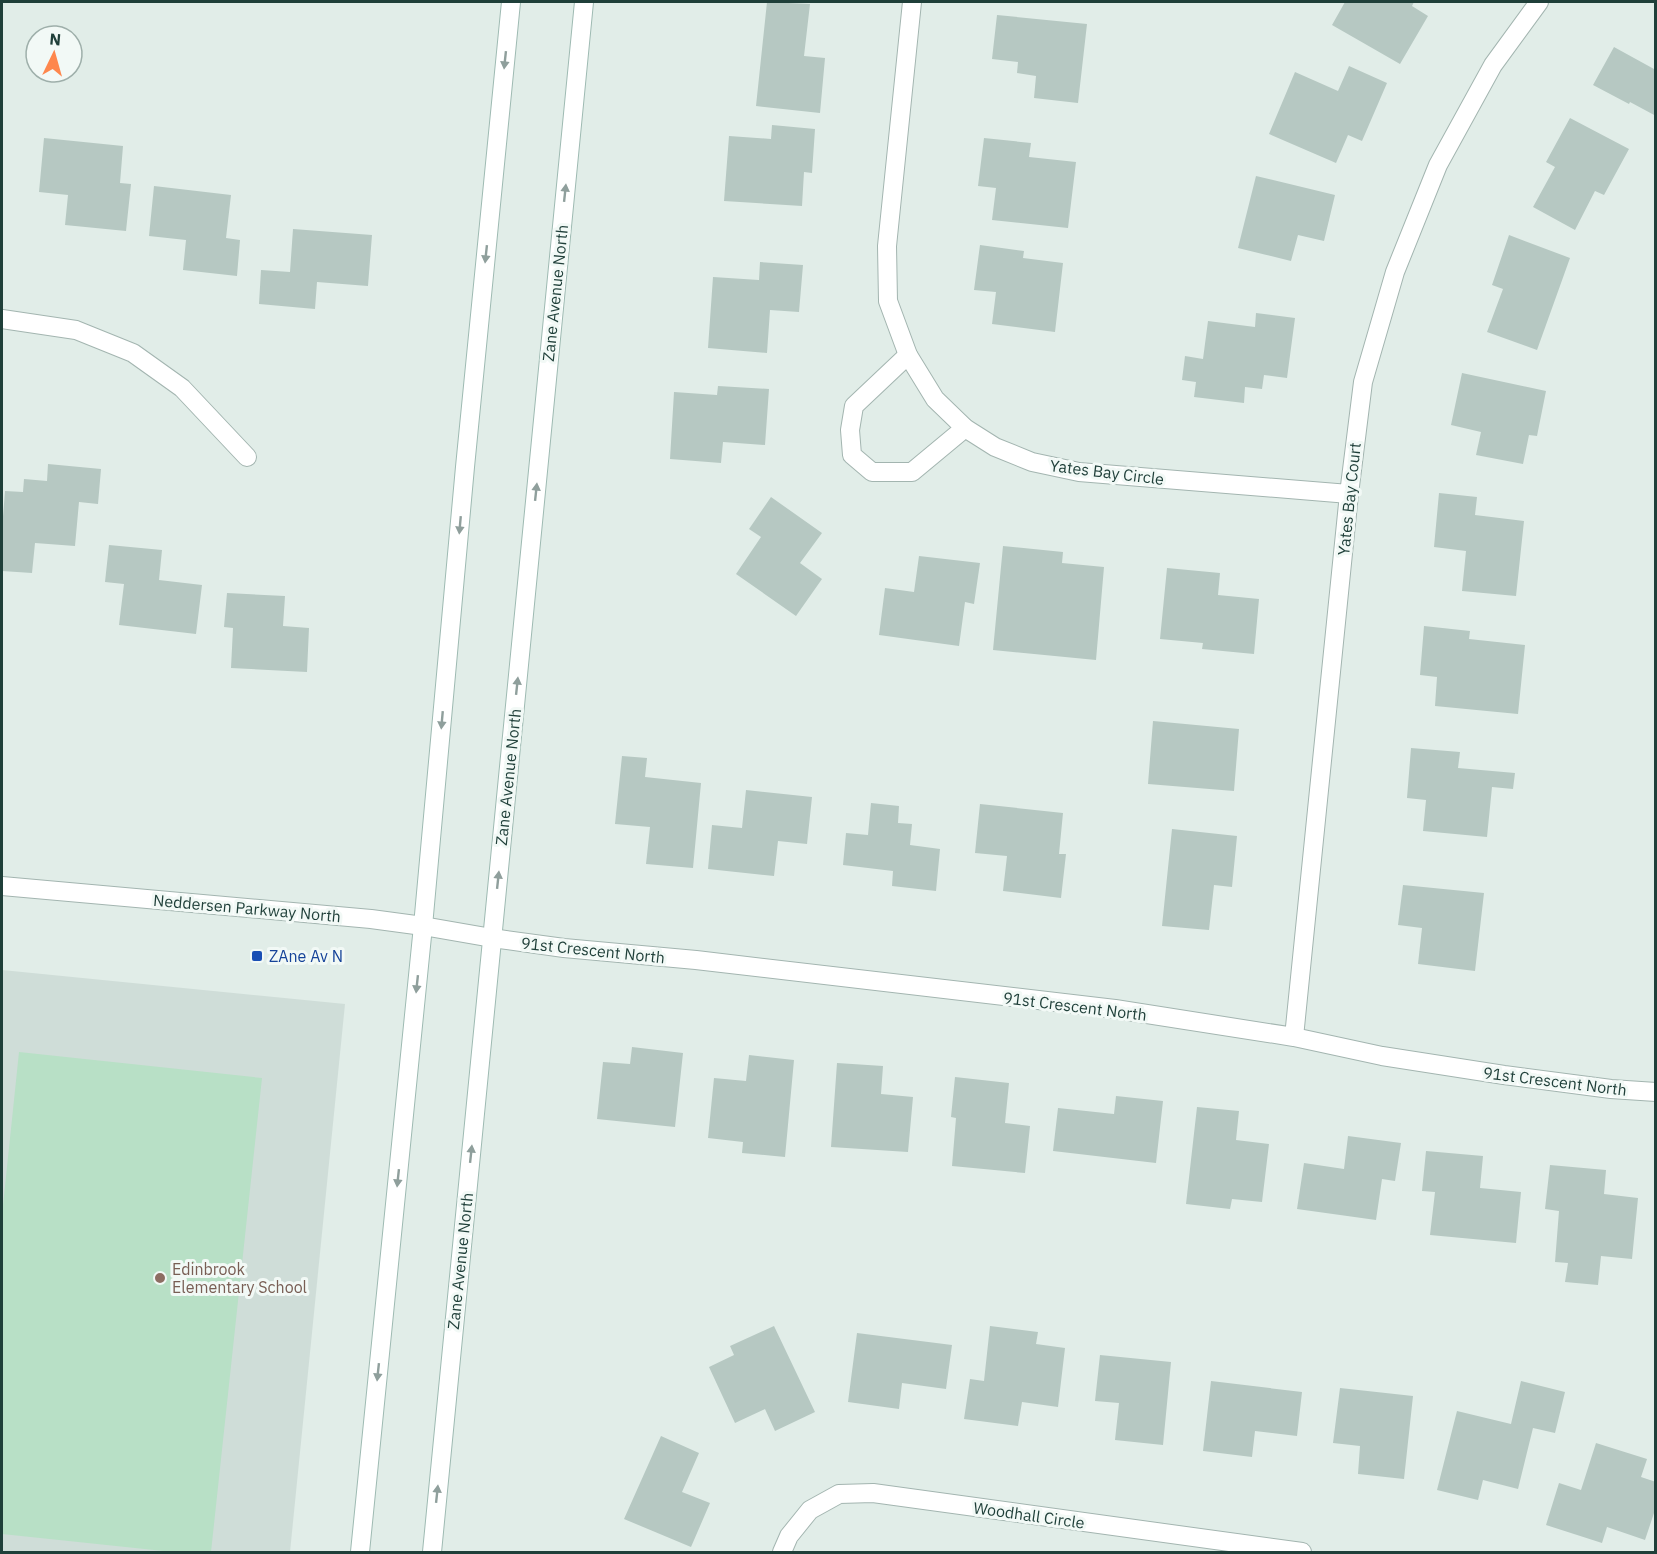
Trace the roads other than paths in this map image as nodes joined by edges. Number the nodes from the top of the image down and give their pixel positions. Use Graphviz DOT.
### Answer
graph roads {
  1 [pos="511,2"];
  2 [pos="584,2"];
  3 [pos="912,2"];
  4 [pos="1539,2"];
  5 [pos="2,318"];
  6 [pos="908,355"];
  7 [pos="964,428"];
  8 [pos="247,457"];
  9 [pos="1349,494"];
  10 [pos="2,886"];
  11 [pos="423,926"];
  12 [pos="492,938"];
  13 [pos="1294,1037"];
  14 [pos="1656,1092"];
  15 [pos="360,1552"];
  16 [pos="432,1552"];
  17 [pos="783,1552"];
  18 [pos="1302,1552"];
  1 -- 11 [label="street, one-way"];
  12 -- 2 [label="street, Zane Avenue North, one-way"];
  3 -- 6 [label="street, Yates Bay Circle"];
  4 -- 9 [label="street, Yates Bay Court"];
  5 -- 8 [label="street"];
  6 -- 7 [label="street, Yates Bay Circle"];
  6 -- 7 [label="street"];
  7 -- 9 [label="street, Yates Bay Circle"];
  9 -- 13 [label="street, Yates Bay Court"];
  10 -- 11 [label="street, Neddersen Parkway North"];
  11 -- 12 [label="street, Neddersen Parkway North"];
  11 -- 15 [label="street, one-way"];
  12 -- 13 [label="street, 91st Crescent North"];
  16 -- 12 [label="street, Zane Avenue North, one-way"];
  13 -- 14 [label="street, 91st Crescent North"];
  17 -- 18 [label="street, Woodhall Circle"];
}
